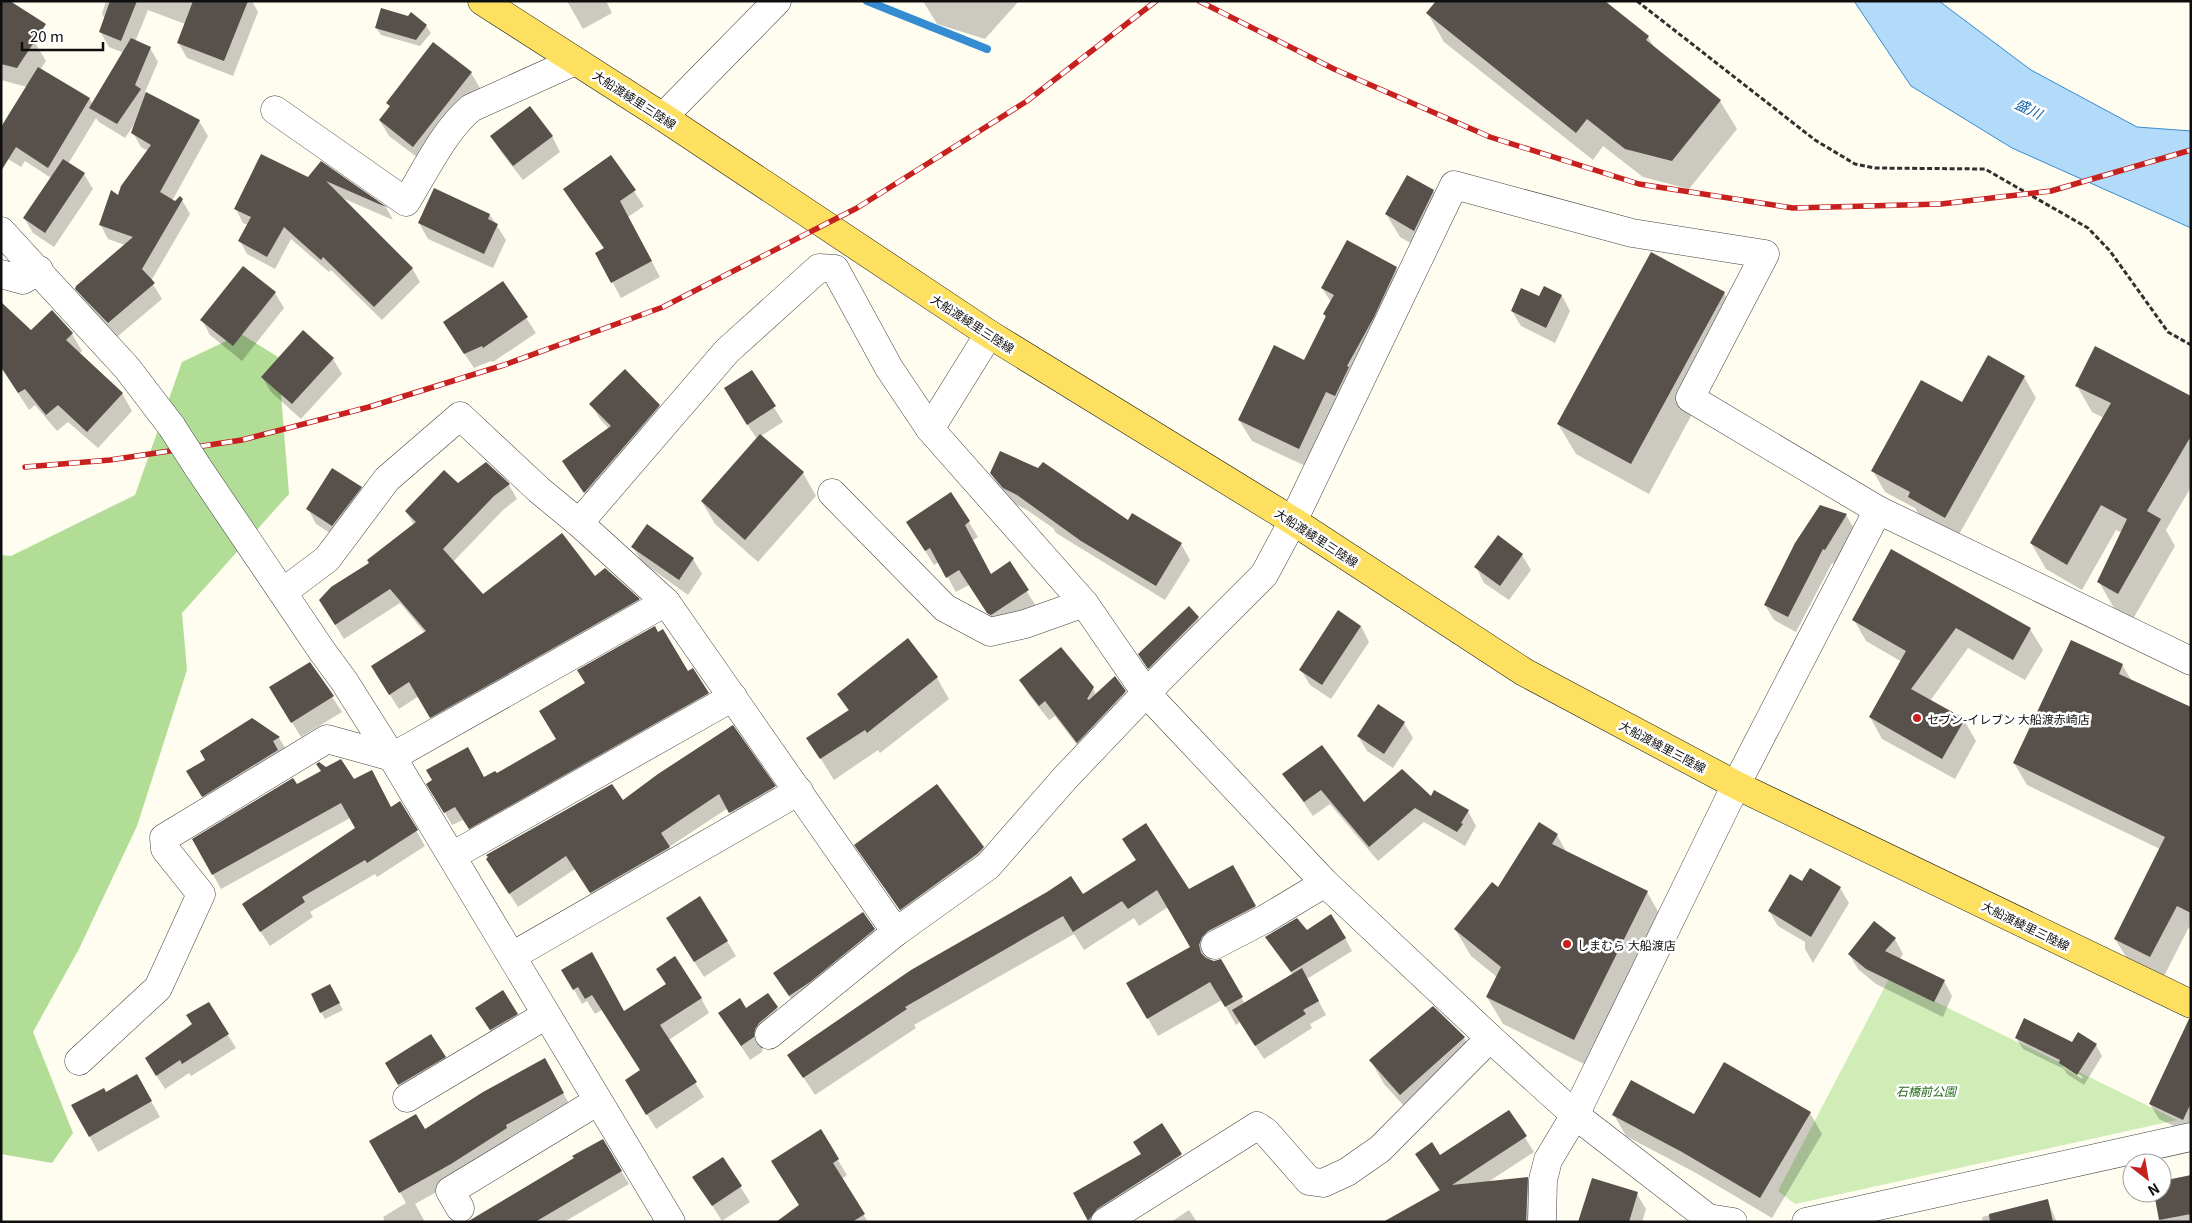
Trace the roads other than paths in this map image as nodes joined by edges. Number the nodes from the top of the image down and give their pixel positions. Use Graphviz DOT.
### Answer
graph roads {
  1 [pos="482,1"];
  2 [pos="773,3"];
  3 [pos="575,60"];
  4 [pos="275,110"];
  5 [pos="663,117"];
  6 [pos="1,231"];
  7 [pos="39,270"];
  8 [pos="1,274"];
  9 [pos="989,334"];
  10 [pos="930,429"];
  11 [pos="832,493"];
  12 [pos="1878,510"];
  13 [pos="1293,521"];
  14 [pos="579,523"];
  15 [pos="283,592"];
  16 [pos="666,602"];
  17 [pos="1084,603"];
  18 [pos="2191,662"];
  19 [pos="1146,693"];
  20 [pos="733,697"];
  21 [pos="392,756"];
  22 [pos="1736,785"];
  23 [pos="799,791"];
  24 [pos="452,856"];
  25 [pos="1325,883"];
  26 [pos="896,932"];
  27 [pos="1215,945"];
  28 [pos="512,956"];
  29 [pos="2191,1004"];
  30 [pos="546,1015"];
  31 [pos="769,1035"];
  32 [pos="1490,1038"];
  33 [pos="79,1061"];
  34 [pos="407,1098"];
  35 [pos="598,1101"];
  36 [pos="1575,1115"];
  37 [pos="2191,1137"];
  38 [pos="460,1208"];
  39 [pos="671,1222"];
  40 [pos="1106,1222"];
  41 [pos="1542,1222"];
  42 [pos="1733,1222"];
  43 [pos="1806,1222"];
  1 -- 3 [label="main road, 大船渡綾里三陸線"];
  2 -- 5 [label="street"];
  3 -- 4 [label="street"];
  3 -- 5 [label="main road, 大船渡綾里三陸線"];
  5 -- 9 [label="main road, 大船渡綾里三陸線"];
  6 -- 7 [label="street"];
  7 -- 8 [label="street"];
  7 -- 15 [label="street, bridge"];
  9 -- 10 [label="street"];
  9 -- 13 [label="main road, 大船渡綾里三陸線"];
  10 -- 14 [label="street"];
  10 -- 17 [label="street"];
  11 -- 17 [label="street"];
  12 -- 13 [label="street"];
  12 -- 18 [label="street"];
  12 -- 22 [label="street"];
  13 -- 19 [label="street"];
  13 -- 22 [label="main road, 大船渡綾里三陸線"];
  14 -- 15 [label="street"];
  14 -- 16 [label="street"];
  15 -- 21 [label="street"];
  16 -- 20 [label="street"];
  16 -- 21 [label="street"];
  17 -- 19 [label="street"];
  19 -- 25 [label="street"];
  19 -- 26 [label="street"];
  20 -- 23 [label="street"];
  20 -- 24 [label="street"];
  21 -- 24 [label="street"];
  21 -- 33 [label="street"];
  22 -- 29 [label="main road, 大船渡綾里三陸線"];
  22 -- 36 [label="street"];
  23 -- 26 [label="street"];
  23 -- 28 [label="street"];
  24 -- 28 [label="street"];
  25 -- 27 [label="street"];
  25 -- 32 [label="street"];
  26 -- 31 [label="street"];
  28 -- 30 [label="street"];
  30 -- 34 [label="street"];
  30 -- 35 [label="street"];
  32 -- 36 [label="street"];
  32 -- 40 [label="street"];
  35 -- 38 [label="street"];
  35 -- 39 [label="street"];
  36 -- 41 [label="street"];
  36 -- 42 [label="street"];
  37 -- 43 [label="street"];
}
